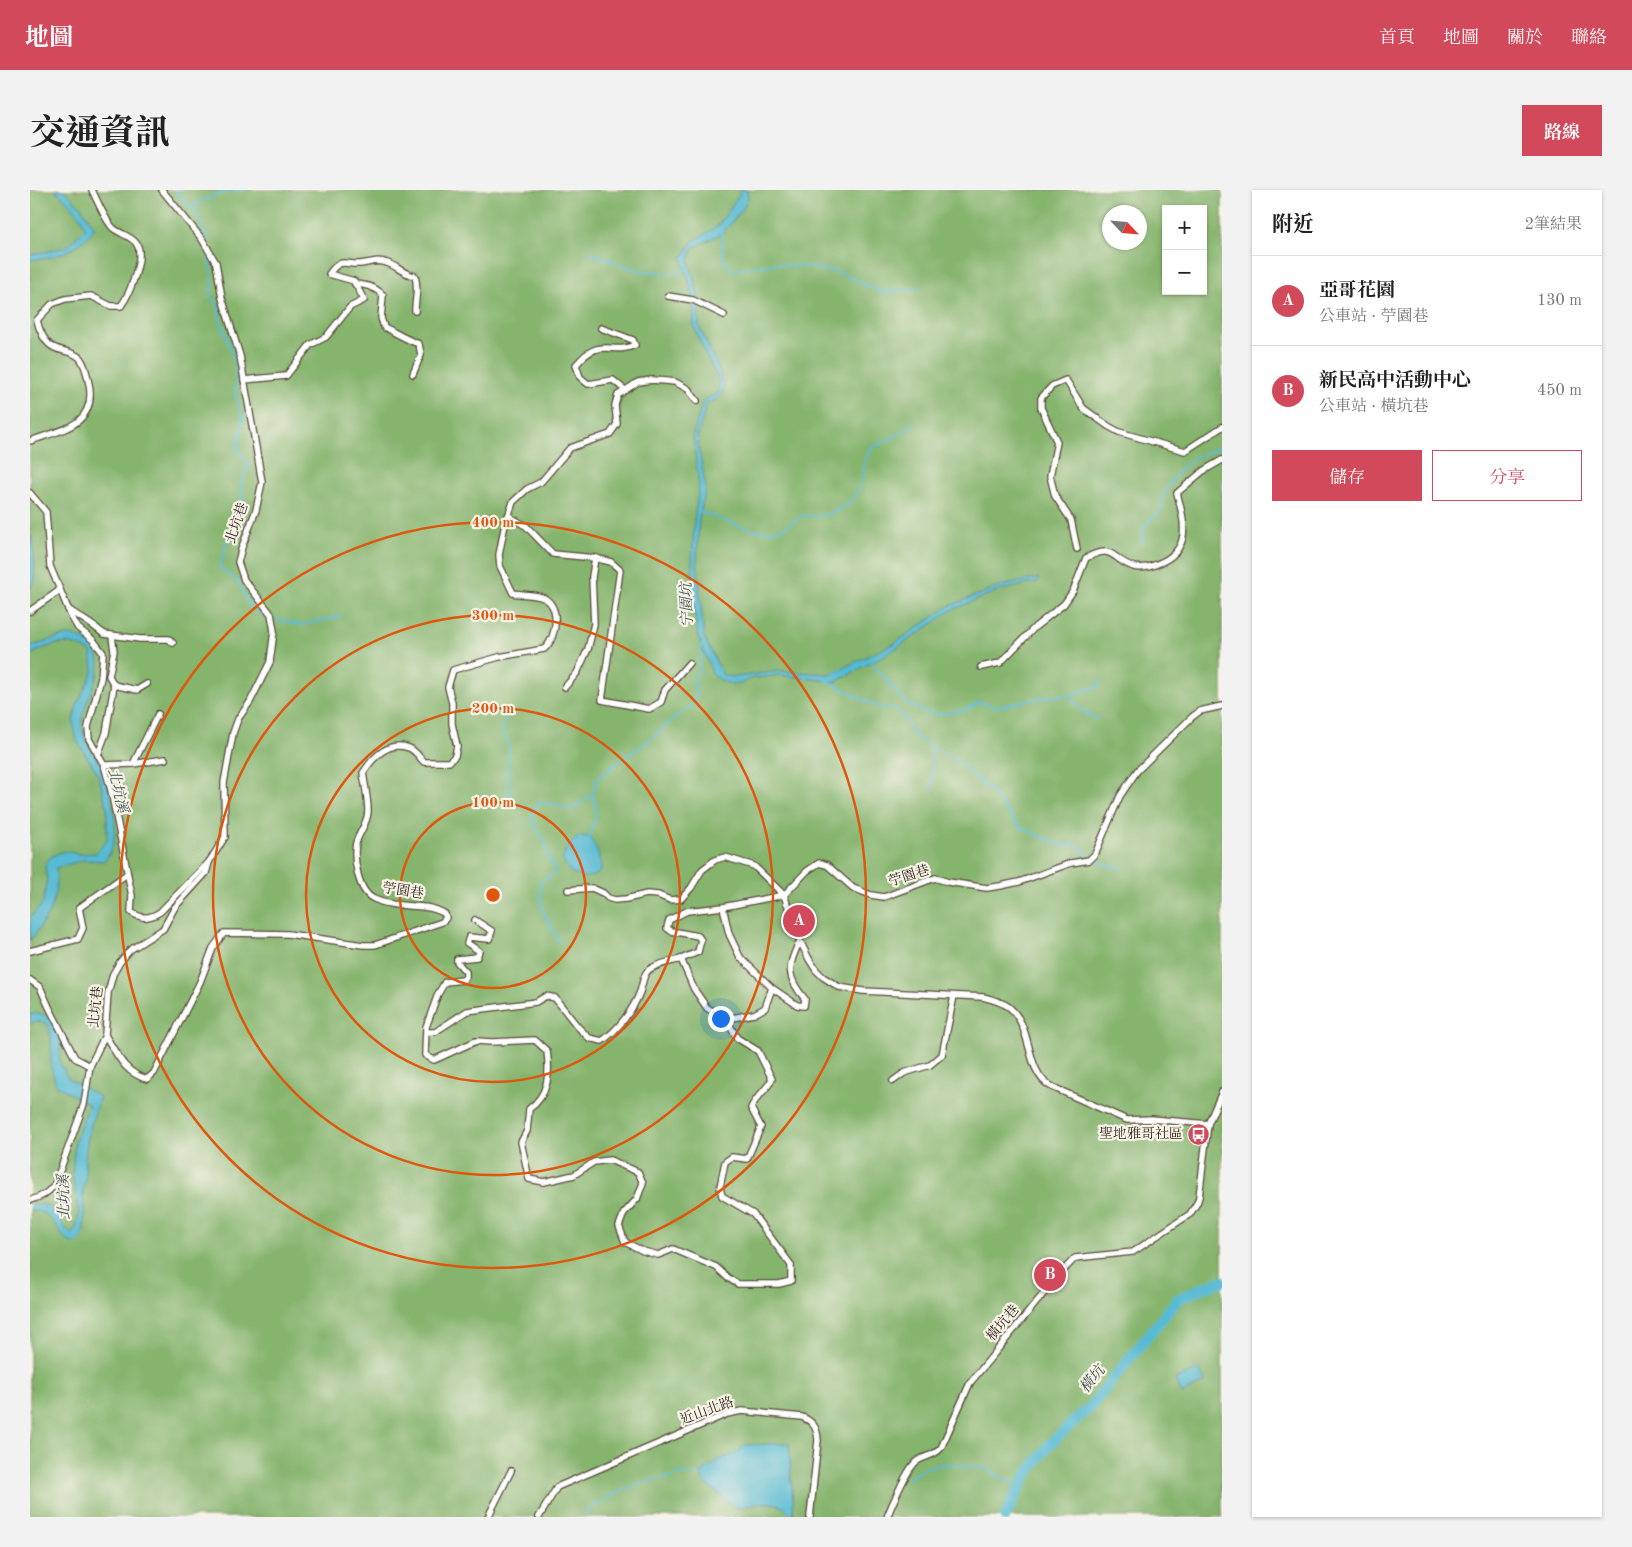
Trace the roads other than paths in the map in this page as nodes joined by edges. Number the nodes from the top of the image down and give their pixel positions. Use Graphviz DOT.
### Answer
graph roads {
  1 [pos="92,190"];
  2 [pos="162,190"];
  3 [pos="355,284"];
  4 [pos="668,296"];
  5 [pos="415,311"];
  6 [pos="724,316"];
  7 [pos="601,328"];
  8 [pos="413,374"];
  9 [pos="244,380"];
  10 [pos="625,390"];
  11 [pos="697,401"];
  12 [pos="1222,427"];
  13 [pos="30,441"];
  14 [pos="1222,460"];
  15 [pos="30,493"];
  16 [pos="508,516"];
  17 [pos="1077,549"];
  18 [pos="595,558"];
  19 [pos="60,590"];
  20 [pos="68,608"];
  21 [pos="30,611"];
  22 [pos="112,636"];
  23 [pos="173,642"];
  24 [pos="689,663"];
  25 [pos="981,667"];
  26 [pos="147,684"];
  27 [pos="114,685"];
  28 [pos="565,687"];
  29 [pos="1222,706"];
  30 [pos="158,714"];
  31 [pos="98,755"];
  32 [pos="165,759"];
  33 [pos="133,764"];
  34 [pos="104,765"];
  35 [pos="208,862"];
  36 [pos="128,874"];
  37 [pos="568,890"];
  38 [pos="784,895"];
  39 [pos="723,907"];
  40 [pos="475,920"];
  41 [pos="800,941"];
  42 [pos="30,951"];
  43 [pos="681,959"];
  44 [pos="30,980"];
  45 [pos="772,988"];
  46 [pos="954,996"];
  47 [pos="726,1019"];
  48 [pos="427,1032"];
  49 [pos="106,1035"];
  50 [pos="90,1066"];
  51 [pos="893,1081"];
  52 [pos="1222,1092"];
  53 [pos="1208,1124"];
  54 [pos="30,1200"];
  55 [pos="511,1471"];
  56 [pos="488,1517"];
  57 [pos="539,1517"];
  58 [pos="810,1517"];
  59 [pos="887,1517"];
  1 -- 13 [label="street"];
  2 -- 9 [label="street, 北坑巷"];
  3 -- 5 [label="street"];
  3 -- 8 [label="street"];
  3 -- 9 [label="street"];
  4 -- 6 [label="street"];
  7 -- 10 [label="street"];
  9 -- 35 [label="street, 北坑巷"];
  10 -- 11 [label="street"];
  10 -- 16 [label="street, 苧園巷"];
  12 -- 17 [label="street"];
  14 -- 25 [label="street"];
  15 -- 19 [label="street, 北坑巷"];
  16 -- 18 [label="street"];
  16 -- 49 [label="street, 苧園巷"];
  18 -- 24 [label="street"];
  18 -- 28 [label="street"];
  19 -- 20 [label="street, 北坑巷"];
  19 -- 21 [label="street"];
  20 -- 22 [label="street"];
  20 -- 31 [label="street, 北坑巷"];
  22 -- 23 [label="street"];
  22 -- 27 [label="street"];
  26 -- 27 [label="street"];
  27 -- 31 [label="street"];
  29 -- 38 [label="street, 苧園巷"];
  30 -- 33 [label="street"];
  31 -- 34 [label="street, 北坑巷"];
  32 -- 33 [label="street"];
  33 -- 34 [label="street"];
  34 -- 36 [label="street, 北坑巷"];
  35 -- 36 [label="street, 北坑巷"];
  35 -- 49 [label="street, 北坑巷"];
  36 -- 42 [label="street"];
  37 -- 38 [label="street"];
  38 -- 39 [label="street"];
  38 -- 41 [label="street"];
  39 -- 43 [label="street"];
  39 -- 45 [label="street"];
  40 -- 48 [label="street"];
  41 -- 45 [label="street"];
  41 -- 46 [label="street"];
  43 -- 47 [label="street"];
  43 -- 48 [label="street"];
  44 -- 50 [label="street"];
  45 -- 47 [label="street"];
  46 -- 51 [label="street"];
  46 -- 53 [label="street"];
  47 -- 48 [label="street"];
  49 -- 50 [label="street, 北坑巷"];
  50 -- 54 [label="street, 北坑巷"];
  52 -- 53 [label="street, 橫坑巷"];
  53 -- 59 [label="street, 橫坑巷"];
  55 -- 56 [label="street"];
  57 -- 58 [label="street, 近山北路"];
}
